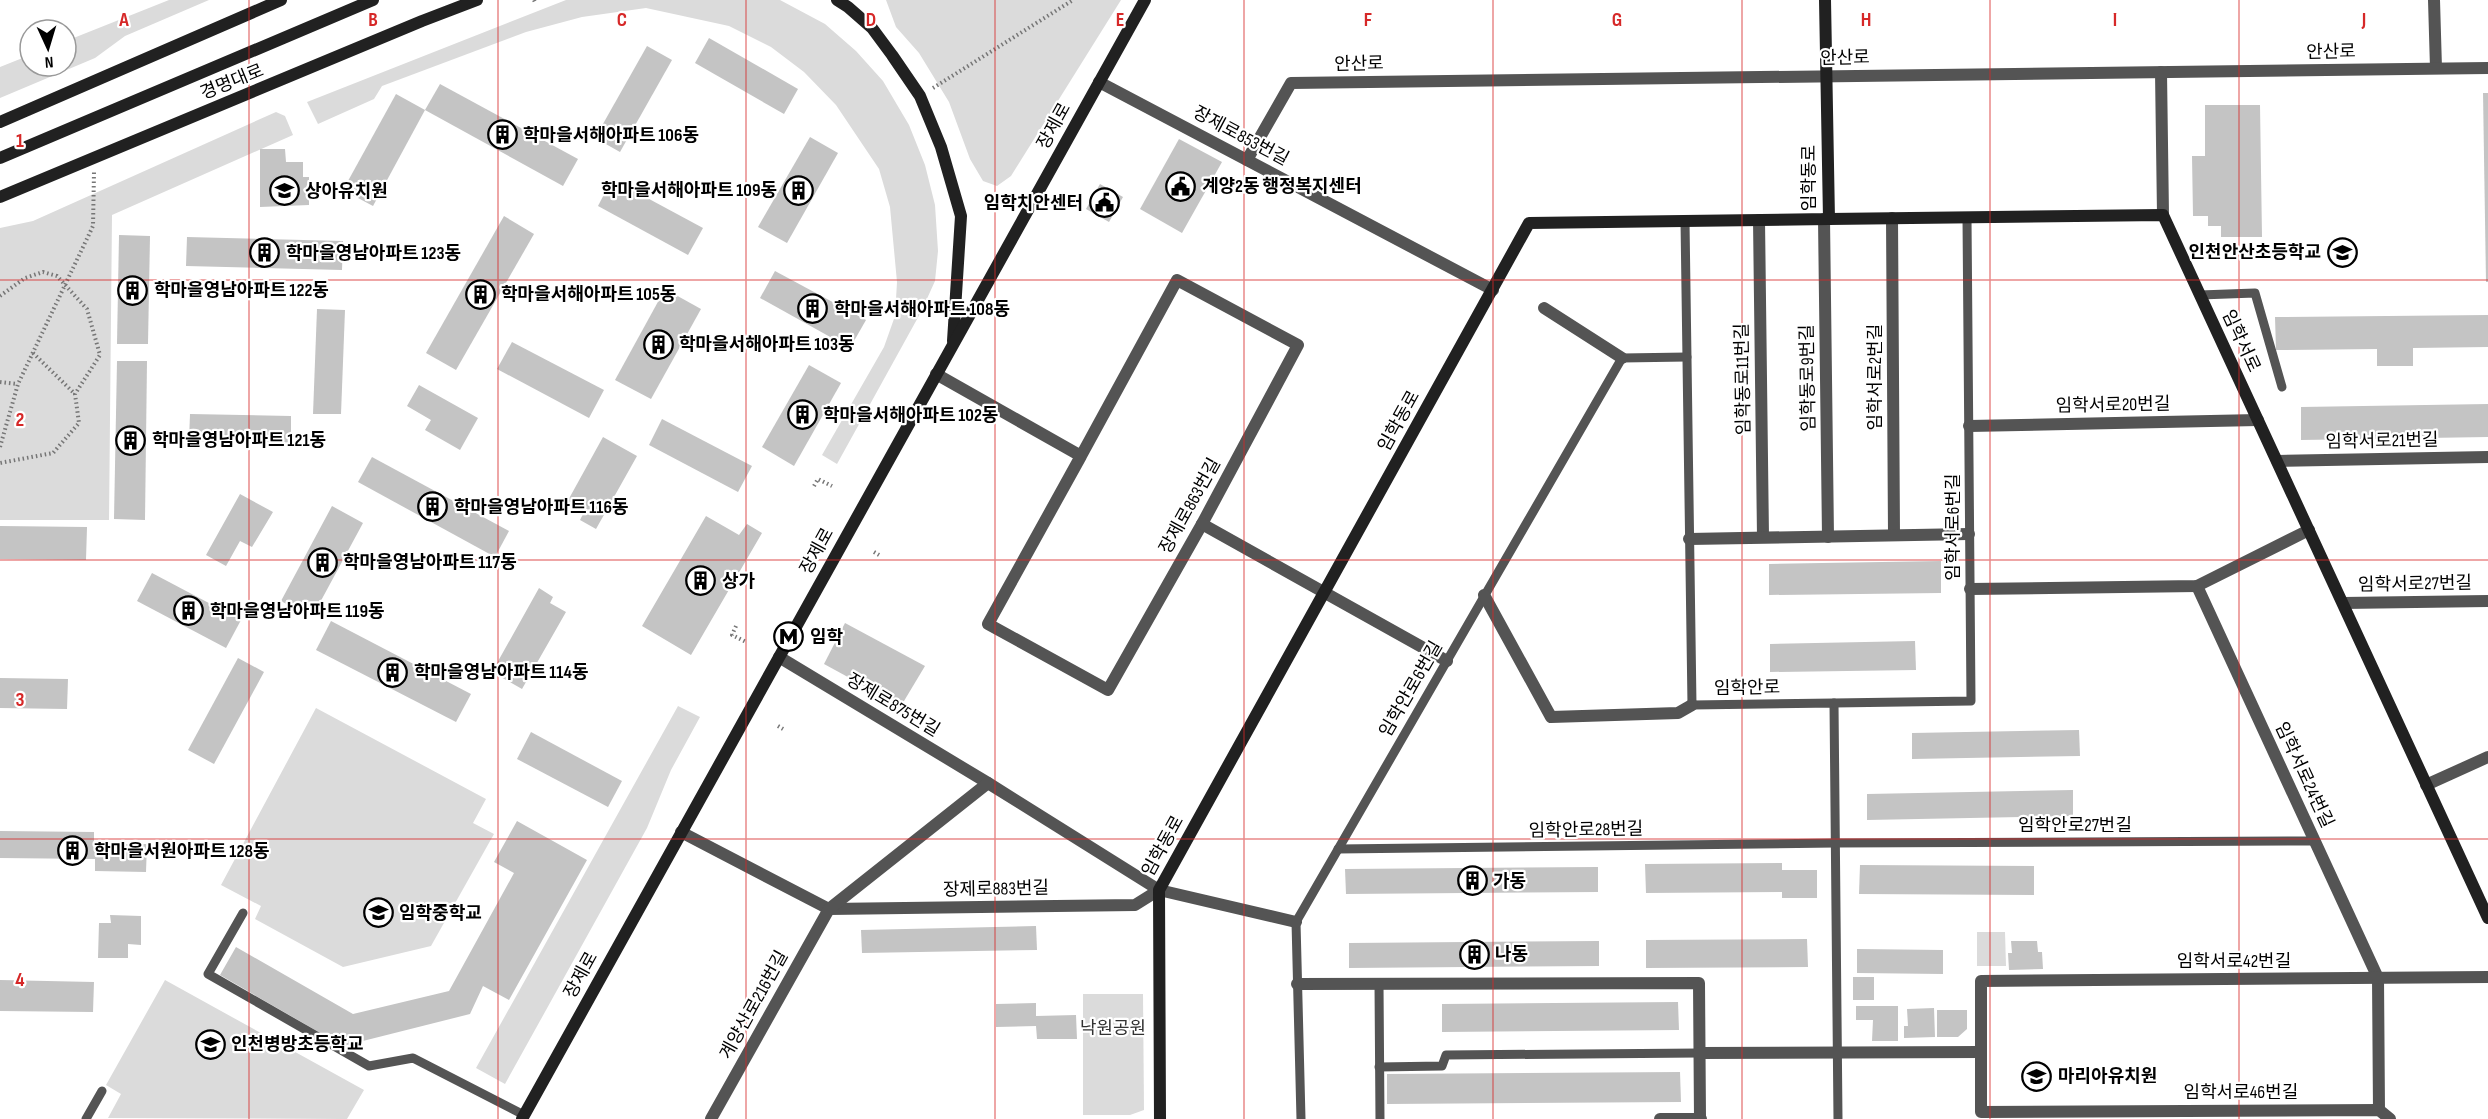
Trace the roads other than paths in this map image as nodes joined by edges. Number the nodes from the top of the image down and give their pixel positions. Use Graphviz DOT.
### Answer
graph roads {
  1 [pos="281,0"];
  2 [pos="373,0"];
  3 [pos="837,0"];
  4 [pos="1145,0"];
  5 [pos="1825,0"];
  6 [pos="2434,0"];
  7 [pos="475,1"];
  8 [pos="2436,68"];
  9 [pos="2488,68"];
  10 [pos="2161,72"];
  11 [pos="1826,76"];
  12 [pos="1099,82"];
  13 [pos="0,122"];
  14 [pos="0,158"];
  15 [pos="1247,160"];
  16 [pos="0,197"];
  17 [pos="2163,215"];
  18 [pos="1892,218"];
  19 [pos="1967,218"];
  20 [pos="1826,219"];
  21 [pos="1760,220"];
  22 [pos="1685,221"];
  23 [pos="1493,290"];
  24 [pos="2200,296"];
  25 [pos="1544,309"];
  26 [pos="953,344"];
  27 [pos="1687,357"];
  28 [pos="1622,358"];
  29 [pos="936,374"];
  30 [pos="2282,387"];
  31 [pos="2258,420"];
  32 [pos="1969,426"];
  33 [pos="1082,456"];
  34 [pos="2488,457"];
  35 [pos="2277,461"];
  36 [pos="1202,524"];
  37 [pos="2309,530"];
  38 [pos="1970,534"];
  39 [pos="1894,535"];
  40 [pos="1763,537"];
  41 [pos="1828,537"];
  42 [pos="1689,539"];
  43 [pos="2198,586"];
  44 [pos="1970,589"];
  45 [pos="1324,593"];
  46 [pos="1485,595"];
  47 [pos="2488,601"];
  48 [pos="2343,603"];
  49 [pos="778,657"];
  50 [pos="1447,661"];
  51 [pos="1834,703"];
  52 [pos="1692,705"];
  53 [pos="2488,757"];
  54 [pos="988,783"];
  55 [pos="2426,785"];
  56 [pos="681,832"];
  57 [pos="2315,841"];
  58 [pos="1836,843"];
  59 [pos="1338,849"];
  60 [pos="1159,890"];
  61 [pos="829,909"];
  62 [pos="243,913"];
  63 [pos="2488,918"];
  64 [pos="1296,922"];
  65 [pos="2488,977"];
  66 [pos="2379,978"];
  67 [pos="1298,984"];
  68 [pos="1379,984"];
  69 [pos="1837,1052"];
  70 [pos="1981,1052"];
  71 [pos="1699,1053"];
  72 [pos="1379,1067"];
  73 [pos="102,1091"];
  74 [pos="2379,1110"];
  75 [pos="2180,1115"];
  76 [pos="523,1117"];
  77 [pos="86,1119"];
  78 [pos="711,1119"];
  79 [pos="1160,1119"];
  80 [pos="1301,1119"];
  81 [pos="1380,1119"];
  82 [pos="1660,1119"];
  83 [pos="1701,1119"];
  84 [pos="1838,1119"];
  85 [pos="2390,1119"];
  1 -- 13 [label="street"];
  2 -- 14 [label="street, 경명대로"];
  3 -- 26 [label="street"];
  4 -- 12 [label="street, 장제로"];
  5 -- 11 [label="street, 임학동로"];
  6 -- 8 [label="street"];
  7 -- 16 [label="street, 경명대로"];
  8 -- 9 [label="street, 안산로"];
  8 -- 10 [label="street, 안산로"];
  10 -- 11 [label="street, 안산로"];
  10 -- 17 [label="street"];
  11 -- 15 [label="street, 안산로"];
  11 -- 20 [label="street, 임학동로"];
  12 -- 15 [label="street, 장제로853번길"];
  12 -- 26 [label="street, 장제로"];
  15 -- 23 [label="street, 장제로853번길"];
  17 -- 19 [label="street"];
  17 -- 24 [label="street, 임학서로"];
  18 -- 19 [label="street"];
  18 -- 20 [label="street"];
  18 -- 39 [label="street, 임학서로2번길"];
  19 -- 32 [label="lane, 임학서로6번길"];
  20 -- 21 [label="street, 임학동로"];
  20 -- 41 [label="street, 임학동로9번길"];
  21 -- 22 [label="street, 임학동로"];
  21 -- 40 [label="street, 임학동로11번길"];
  22 -- 23 [label="street, 임학동로"];
  22 -- 27 [label="lane, 임학안로"];
  23 -- 45 [label="street, 임학동로"];
  24 -- 30 [label="lane"];
  24 -- 31 [label="street, 임학서로"];
  25 -- 28 [label="street"];
  26 -- 29 [label="street, 장제로"];
  27 -- 28 [label="lane"];
  27 -- 42 [label="lane, 임학안로"];
  28 -- 46 [label="lane, 임학안로6번길"];
  29 -- 33 [label="street"];
  29 -- 49 [label="street, 장제로"];
  31 -- 32 [label="street, 임학서로20번길"];
  31 -- 35 [label="street, 임학서로"];
  32 -- 38 [label="lane, 임학서로6번길"];
  33 -- 36 [label="street, 장제로863번길"];
  33 -- 36 [label="street, 장제로863번길"];
  34 -- 35 [label="street, 임학서로21번길"];
  35 -- 37 [label="street, 임학서로"];
  36 -- 45 [label="street"];
  37 -- 43 [label="street"];
  37 -- 48 [label="street, 임학서로"];
  38 -- 39 [label="street"];
  38 -- 44 [label="lane, 임학서로6번길"];
  39 -- 41 [label="street"];
  40 -- 41 [label="street"];
  40 -- 42 [label="street"];
  42 -- 52 [label="lane, 임학안로"];
  43 -- 44 [label="street"];
  43 -- 57 [label="street, 임학서로24번길"];
  44 -- 51 [label="lane, 임학서로6번길"];
  45 -- 50 [label="street"];
  45 -- 60 [label="street, 임학동로"];
  46 -- 50 [label="lane, 임학안로6번길"];
  46 -- 52 [label="street"];
  47 -- 48 [label="street, 임학서로27번길"];
  48 -- 55 [label="street, 임학서로"];
  49 -- 54 [label="street, 장제로875번길"];
  49 -- 56 [label="street, 장제로"];
  50 -- 59 [label="lane, 임학안로6번길"];
  51 -- 52 [label="lane, 임학안로"];
  51 -- 58 [label="lane"];
  53 -- 55 [label="street"];
  54 -- 60 [label="street, 장제로875번길"];
  54 -- 61 [label="street"];
  55 -- 63 [label="street, 임학서로"];
  56 -- 61 [label="street, 장제로883번길"];
  56 -- 76 [label="street, 장제로"];
  57 -- 58 [label="lane, 임학안로27번길"];
  57 -- 66 [label="street, 임학서로24번길"];
  58 -- 59 [label="lane, 임학안로28번길"];
  58 -- 69 [label="lane"];
  59 -- 64 [label="lane, 임학안로6번길"];
  60 -- 61 [label="street, 장제로883번길"];
  60 -- 64 [label="street, 장제로875번길"];
  60 -- 79 [label="street, 임학동로"];
  61 -- 78 [label="street, 계양산로216번길"];
  62 -- 76 [label="lane"];
  64 -- 67 [label="lane"];
  65 -- 66 [label="street, 임학서로42번길"];
  66 -- 70 [label="street, 임학서로42번길"];
  66 -- 74 [label="street"];
  67 -- 68 [label="street"];
  67 -- 80 [label="lane"];
  68 -- 71 [label="street"];
  68 -- 72 [label="lane"];
  69 -- 70 [label="street"];
  69 -- 71 [label="street"];
  69 -- 84 [label="lane"];
  70 -- 75 [label="street, 임학서로46번길"];
  71 -- 72 [label="lane"];
  71 -- 83 [label="street"];
  72 -- 81 [label="lane"];
  73 -- 77 [label="lane"];
  74 -- 75 [label="street, 임학서로46번길"];
  74 -- 85 [label="street"];
  82 -- 83 [label="street"];
}
